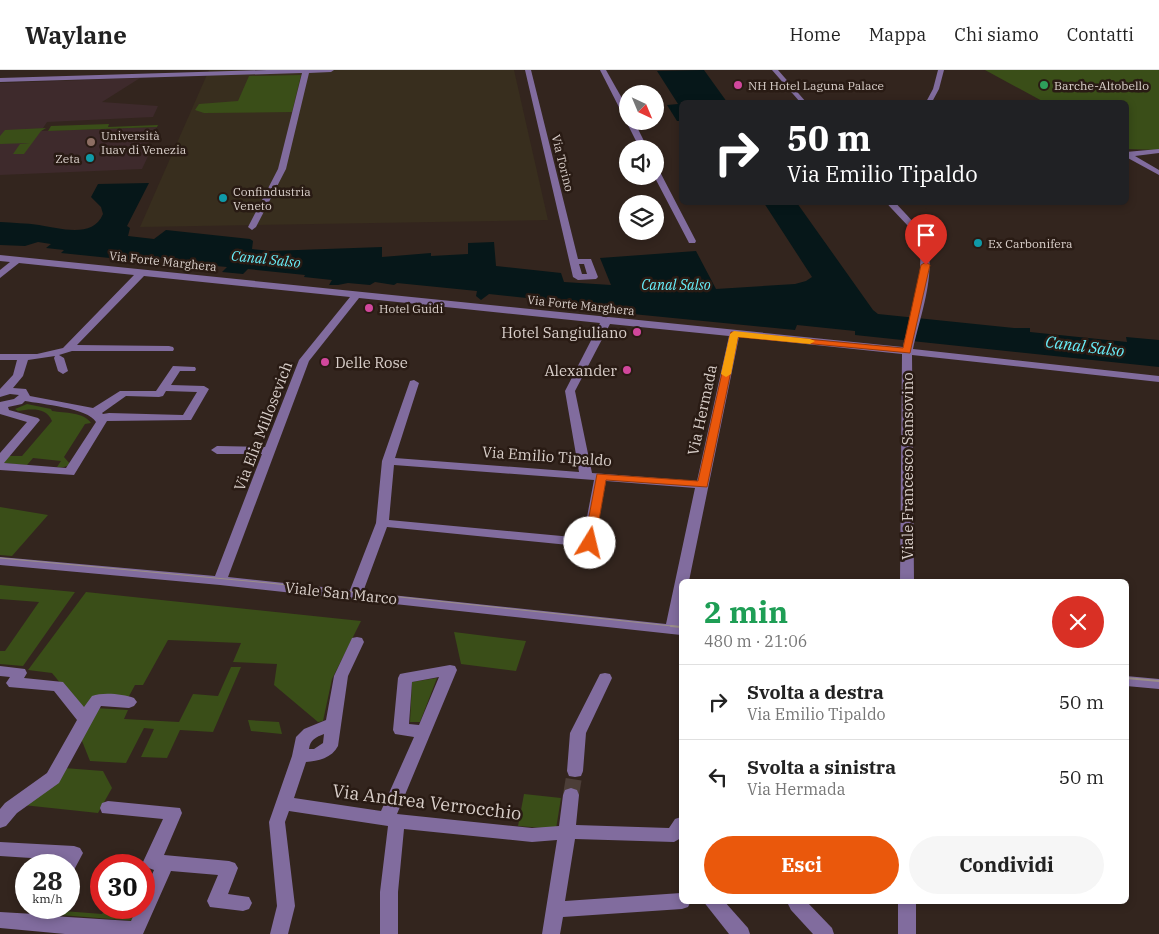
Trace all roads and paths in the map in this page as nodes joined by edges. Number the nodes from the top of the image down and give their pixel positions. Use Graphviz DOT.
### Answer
graph roads {
  1 [pos="115,70"];
  2 [pos="224,70"];
  3 [pos="331,70"];
  4 [pos="528,70"];
  5 [pos="603,70"];
  6 [pos="775,70"];
  7 [pos="942,70"];
  8 [pos="127,71"];
  9 [pos="306,71"];
  10 [pos="100,74"];
  11 [pos="0,78"];
  12 [pos="619,100"];
  13 [pos="801,100"];
  14 [pos="930,100"];
  15 [pos="1159,151"];
  16 [pos="1129,155"];
  17 [pos="1129,157"];
  18 [pos="1159,173"];
  19 [pos="663,185"];
  20 [pos="893,205"];
  21 [pos="252,227"];
  22 [pos="692,240"];
  23 [pos="0,258"];
  24 [pos="18,259"];
  25 [pos="574,262"];
  26 [pos="142,272"];
  27 [pos="0,276"];
  28 [pos="356,295"];
  29 [pos="606,320"];
  30 [pos="734,334"];
  31 [pos="69,348"];
  32 [pos="907,348"];
  33 [pos="169,349"];
  34 [pos="0,357"];
  35 [pos="24,358"];
  36 [pos="60,358"];
  37 [pos="191,369"];
  38 [pos="63,371"];
  39 [pos="18,376"];
  40 [pos="1159,379"];
  41 [pos="414,383"];
  42 [pos="161,391"];
  43 [pos="23,394"];
  44 [pos="1,404"];
  45 [pos="97,416"];
  46 [pos="217,450"];
  47 [pos="269,451"];
  48 [pos="0,460"];
  49 [pos="388,461"];
  50 [pos="0,466"];
  51 [pos="586,475"];
  52 [pos="601,476"];
  53 [pos="703,484"];
  54 [pos="382,523"];
  55 [pos="0,561"];
  56 [pos="682,579"];
  57 [pos="907,579"];
  58 [pos="220,581"];
  59 [pos="355,595"];
  60 [pos="679,603"];
  61 [pos="676,629"];
  62 [pos="357,642"];
  63 [pos="0,671"];
  64 [pos="605,678"];
  65 [pos="1129,681"];
  66 [pos="1159,684"];
  67 [pos="129,702"];
  68 [pos="85,719"];
  69 [pos="424,731"];
  70 [pos="575,771"];
  71 [pos="571,795"];
  72 [pos="283,803"];
  73 [pos="6,807"];
  74 [pos="108,808"];
  75 [pos="393,820"];
  76 [pos="0,821"];
  77 [pos="679,827"];
  78 [pos="567,833"];
  79 [pos="0,849"];
  80 [pos="74,854"];
  81 [pos="166,863"];
  82 [pos="679,901"];
  83 [pos="243,903"];
  84 [pos="715,904"];
  85 [pos="797,904"];
  86 [pos="907,904"];
  87 [pos="554,910"];
  88 [pos="15,918"];
  89 [pos="52,919"];
  90 [pos="0,920"];
  91 [pos="76,930"];
  92 [pos="279,934"];
  93 [pos="389,934"];
  94 [pos="550,934"];
  95 [pos="741,934"];
  96 [pos="825,934"];
  97 [pos="907,934"];
  1 -- 10 [label="street"];
  2 -- 8 [label="street"];
  3 -- 9 [label="street"];
  4 -- 25 [label="street, Via Torino"];
  5 -- 12 [label="street"];
  6 -- 13 [label="street"];
  7 -- 14 [label="street"];
  8 -- 10 [label="street"];
  9 -- 11 [label="street"];
  9 -- 21 [label="street"];
  10 -- 11 [label="street"];
  15 -- 16 [label="street"];
  17 -- 18 [label="street"];
  19 -- 22 [label="street"];
  20 -- 32 [label="street, Viale Francesco Sansovino"];
  23 -- 24 [label="street, Via Forte Marghera"];
  24 -- 26 [label="street, Via Forte Marghera"];
  24 -- 27 [label="street"];
  26 -- 28 [label="street, Via Forte Marghera"];
  26 -- 31 [label="street"];
  28 -- 29 [label="street, Via Forte Marghera"];
  28 -- 47 [label="street, Via Elia Millosevich"];
  29 -- 30 [label="street, Via Forte Marghera"];
  29 -- 51 [label="street"];
  30 -- 32 [label="street, Via Forte Marghera"];
  30 -- 53 [label="street, Via Hermada"];
  31 -- 33 [label="street"];
  31 -- 35 [label="street"];
  32 -- 40 [label="street, Via Forte Marghera"];
  32 -- 57 [label="street, Viale Francesco Sansovino"];
  34 -- 35 [label="street"];
  35 -- 39 [label="street"];
  36 -- 38 [label="street"];
  37 -- 42 [label="street"];
  39 -- 43 [label="street"];
  39 -- 44 [label="street"];
  41 -- 49 [label="street"];
  42 -- 45 [label="street"];
  42 -- 45 [label="street"];
  43 -- 44 [label="street"];
  43 -- 45 [label="street"];
  44 -- 48 [label="street"];
  45 -- 50 [label="street"];
  46 -- 47 [label="street"];
  47 -- 58 [label="street, Via Elia Millosevich"];
  49 -- 51 [label="street, Via Emilio Tipaldo"];
  49 -- 54 [label="street"];
  51 -- 52 [label="street, Via Emilio Tipaldo"];
  52 -- 53 [label="street, Via Emilio Tipaldo"];
  52 -- 54 [label="street"];
  53 -- 56 [label="street, Via Hermada"];
  54 -- 59 [label="street"];
  55 -- 58 [label="street, Viale San Marco"];
  58 -- 59 [label="street, Viale San Marco"];
  59 -- 61 [label="street, Viale San Marco"];
  60 -- 61 [label="street"];
  62 -- 72 [label="street"];
  63 -- 68 [label="street"];
  64 -- 70 [label="street"];
  65 -- 66 [label="street"];
  67 -- 68 [label="street"];
  68 -- 73 [label="street"];
  69 -- 75 [label="street"];
  71 -- 78 [label="street"];
  72 -- 75 [label="street, Via Andrea Verrocchio"];
  72 -- 92 [label="street"];
  73 -- 76 [label="street"];
  74 -- 81 [label="street"];
  75 -- 78 [label="street, Via Andrea Verrocchio"];
  75 -- 93 [label="street"];
  77 -- 78 [label="street, Via Andrea Verrocchio"];
  78 -- 87 [label="street"];
  79 -- 80 [label="street"];
  81 -- 83 [label="street"];
  81 -- 91 [label="street"];
  82 -- 87 [label="street"];
  84 -- 95 [label="street"];
  85 -- 96 [label="street"];
  86 -- 97 [label="street"];
  87 -- 94 [label="street"];
  88 -- 90 [label="street"];
  89 -- 91 [label="street"];
}
